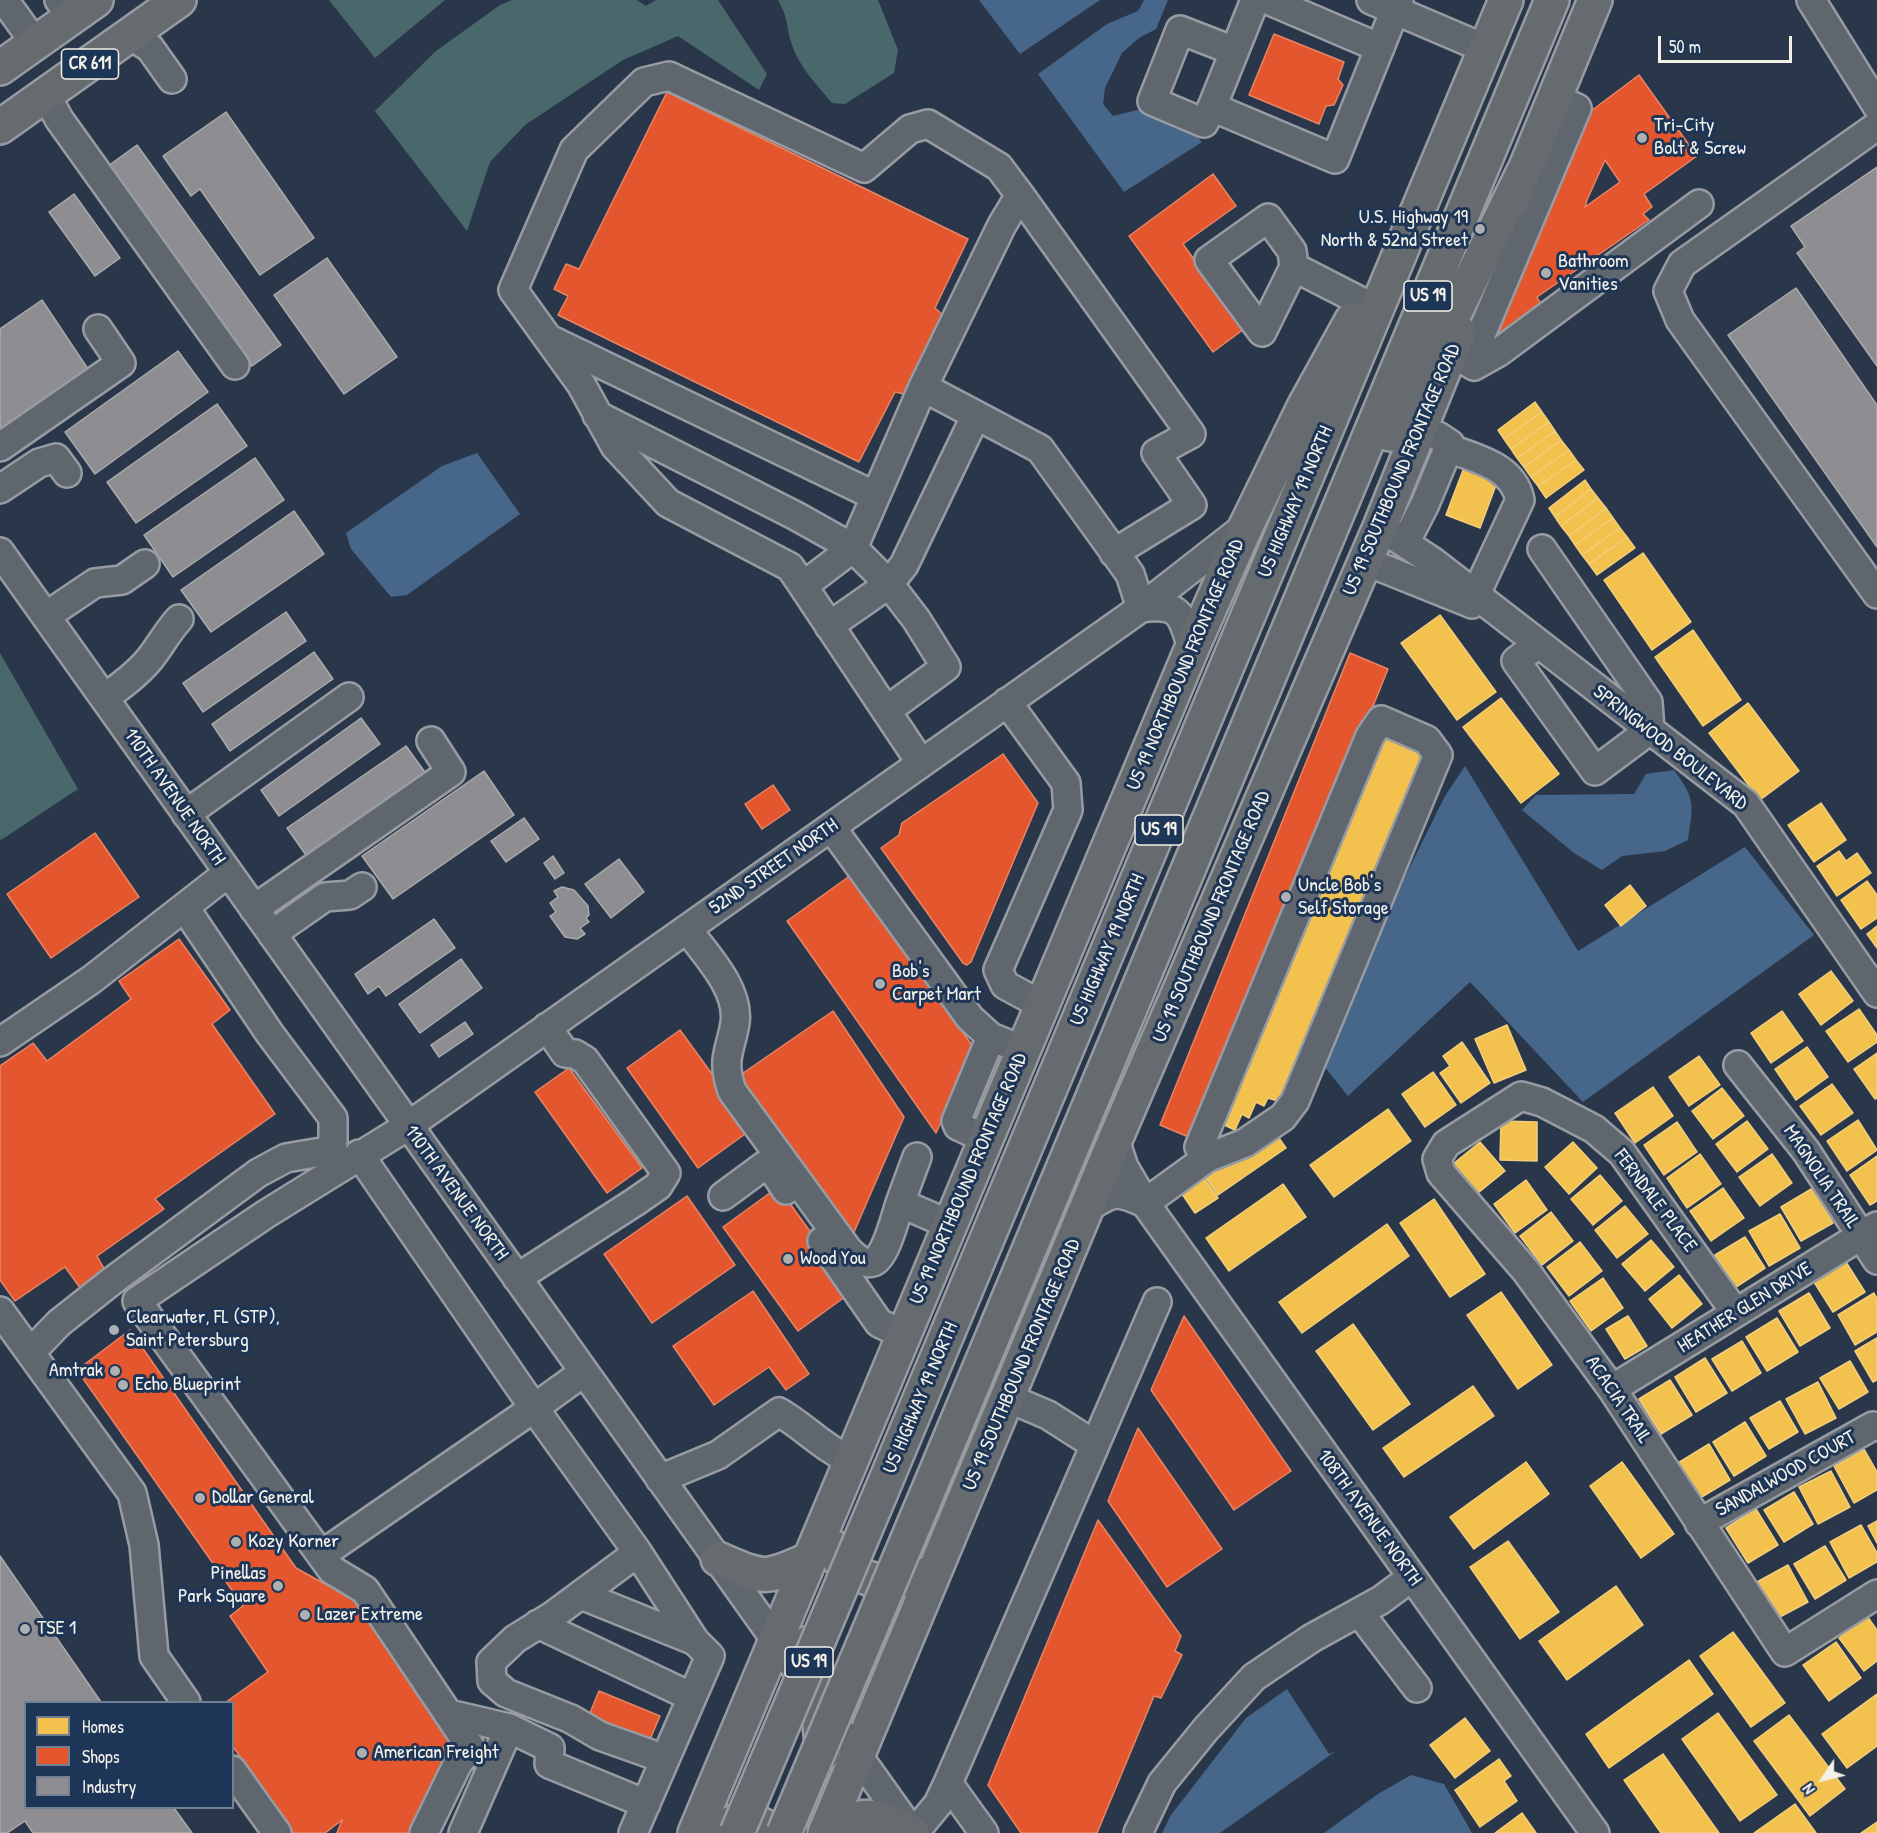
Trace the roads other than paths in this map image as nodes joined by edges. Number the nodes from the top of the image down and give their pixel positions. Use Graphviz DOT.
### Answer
graph roads {
  1 [pos="4,0"];
  2 [pos="179,0"];
  3 [pos="1255,0"];
  4 [pos="1268,0"];
  5 [pos="1371,0"];
  6 [pos="1506,0"];
  7 [pos="1552,0"];
  8 [pos="1595,0"];
  9 [pos="1811,0"];
  10 [pos="1397,5"];
  11 [pos="76,6"];
  12 [pos="130,35"];
  13 [pos="35,43"];
  14 [pos="1380,48"];
  15 [pos="1486,49"];
  16 [pos="1234,51"];
  17 [pos="0,68"];
  18 [pos="172,79"];
  19 [pos="46,95"];
  20 [pos="1877,106"];
  21 [pos="1212,107"];
  22 [pos="1877,126"];
  23 [pos="0,128"];
  24 [pos="1436,168"];
  25 [pos="1533,172"];
  26 [pos="1020,195"];
  27 [pos="1699,204"];
  28 [pos="1294,267"];
  29 [pos="1362,302"];
  30 [pos="98,329"];
  31 [pos="547,338"];
  32 [pos="235,365"];
  33 [pos="923,387"];
  34 [pos="597,415"];
  35 [pos="976,415"];
  36 [pos="1421,427"];
  37 [pos="0,447"];
  38 [pos="1448,448"];
  39 [pos="67,473"];
  40 [pos="0,489"];
  41 [pos="875,496"];
  42 [pos="1246,526"];
  43 [pos="1392,535"];
  44 [pos="853,548"];
  45 [pos="1542,549"];
  46 [pos="1114,553"];
  47 [pos="1365,561"];
  48 [pos="146,564"];
  49 [pos="5,569"];
  50 [pos="890,584"];
  51 [pos="803,586"];
  52 [pos="1305,591"];
  53 [pos="1877,594"];
  54 [pos="1475,596"];
  55 [pos="1141,608"];
  56 [pos="1500,615"];
  57 [pos="46,616"];
  58 [pos="179,619"];
  59 [pos="829,626"];
  60 [pos="1538,644"];
  61 [pos="1192,648"];
  62 [pos="349,697"];
  63 [pos="104,698"];
  64 [pos="1007,702"];
  65 [pos="886,711"];
  66 [pos="1650,730"];
  67 [pos="431,741"];
  68 [pos="921,763"];
  69 [pos="186,814"];
  70 [pos="831,827"];
  71 [pos="228,873"];
  72 [pos="362,887"];
  73 [pos="184,908"];
  74 [pos="254,909"];
  75 [pos="687,928"];
  76 [pos="272,934"];
  77 [pos="1877,993"];
  78 [pos="1042,1005"];
  79 [pos="547,1028"];
  80 [pos="992,1037"];
  81 [pos="0,1042"];
  82 [pos="1023,1050"];
  83 [pos="1738,1065"];
  84 [pos="408,1126"];
  85 [pos="986,1140"];
  86 [pos="1115,1140"];
  87 [pos="359,1154"];
  88 [pos="918,1156"];
  89 [pos="1207,1158"];
  90 [pos="1437,1159"];
  91 [pos="723,1196"];
  92 [pos="900,1203"];
  93 [pos="1145,1203"];
  94 [pos="1087,1208"];
  95 [pos="951,1225"];
  96 [pos="1869,1231"];
  97 [pos="1877,1260"];
  98 [pos="517,1278"];
  99 [pos="1157,1302"];
  100 [pos="0,1311"];
  101 [pos="1735,1312"];
  102 [pos="904,1335"];
  103 [pos="31,1352"];
  104 [pos="584,1372"];
  105 [pos="1612,1389"];
  106 [pos="1008,1398"];
  107 [pos="534,1408"];
  108 [pos="1873,1426"];
  109 [pos="1095,1445"];
  110 [pos="852,1460"];
  111 [pos="660,1479"];
  112 [pos="827,1519"];
  113 [pos="1699,1523"];
  114 [pos="954,1528"];
  115 [pos="638,1553"];
  116 [pos="321,1555"];
  117 [pos="718,1559"];
  118 [pos="810,1559"];
  119 [pos="1412,1577"];
  120 [pos="581,1594"];
  121 [pos="1877,1594"];
  122 [pos="1359,1612"];
  123 [pos="534,1627"];
  124 [pos="910,1632"];
  125 [pos="775,1637"];
  126 [pos="695,1641"];
  127 [pos="1417,1688"];
  128 [pos="817,1696"];
  129 [pos="692,1697"];
  130 [pos="185,1701"];
  131 [pos="449,1714"];
  132 [pos="509,1728"];
  133 [pos="858,1753"];
  134 [pos="665,1759"];
  135 [pos="723,1767"];
  136 [pos="234,1773"];
  137 [pos="948,1784"];
  138 [pos="646,1804"];
  139 [pos="277,1833"];
  140 [pos="424,1833"];
  141 [pos="463,1833"];
  142 [pos="633,1833"];
  143 [pos="695,1833"];
  144 [pos="711,1833"];
  145 [pos="737,1833"];
  146 [pos="774,1833"];
  147 [pos="784,1833"];
  148 [pos="819,1833"];
  149 [pos="825,1833"];
  150 [pos="834,1833"];
  151 [pos="913,1833"];
  152 [pos="984,1833"];
  153 [pos="1138,1833"];
  154 [pos="1595,1833"];
  1 -- 13 [label="street"];
  2 -- 12 [label="main road, CR 611"];
  3 -- 16 [label="street"];
  4 -- 14 [label="street"];
  5 -- 10 [label="street"];
  6 -- 15 [label="main road, US HIGHWAY 19 NORTH / US 19"];
  7 -- 52 [label="main road, US 19"];
  8 -- 25 [label="main road, US 19 SOUTHBOUND FRONTAGE ROAD"];
  9 -- 20 [label="street"];
  10 -- 14 [label="street"];
  10 -- 15 [label="street"];
  11 -- 13 [label="main road, CR 611"];
  12 -- 18 [label="street"];
  12 -- 19 [label="main road, CR 611"];
  13 -- 17 [label="main road, CR 611"];
  14 -- 21 [label="street"];
  15 -- 24 [label="main road, US HIGHWAY 19 NORTH / US 19"];
  16 -- 21 [label="street"];
  16 -- 21 [label="street"];
  19 -- 23 [label="main road, CR 611"];
  19 -- 32 [label="street"];
  22 -- 53 [label="street"];
  24 -- 29 [label="main road, US 19 NORTHBOUND FRONTAGE ROAD"];
  24 -- 145 [label="main road, US HIGHWAY 19 NORTH / US 19, bridge"];
  25 -- 27 [label="street"];
  25 -- 36 [label="main road, US 19 SOUTHBOUND FRONTAGE ROAD"];
  25 -- 52 [label="main road"];
  26 -- 31 [label="street"];
  26 -- 33 [label="street"];
  26 -- 46 [label="street"];
  28 -- 29 [label="street"];
  29 -- 42 [label="main road, US 19 NORTHBOUND FRONTAGE ROAD"];
  30 -- 37 [label="street"];
  31 -- 34 [label="street"];
  31 -- 41 [label="street"];
  33 -- 35 [label="street"];
  33 -- 41 [label="street"];
  34 -- 44 [label="street"];
  34 -- 51 [label="street"];
  35 -- 46 [label="street"];
  35 -- 50 [label="street"];
  36 -- 38 [label="street"];
  36 -- 43 [label="main road, US 19 SOUTHBOUND FRONTAGE ROAD"];
  38 -- 43 [label="street"];
  38 -- 54 [label="street"];
  39 -- 40 [label="street"];
  41 -- 44 [label="street"];
  42 -- 55 [label="street, 52ND STREET NORTH"];
  42 -- 61 [label="main road, US 19 NORTHBOUND FRONTAGE ROAD"];
  43 -- 47 [label="main road, US 19 SOUTHBOUND FRONTAGE ROAD"];
  43 -- 54 [label="street, SPRINGWOOD BOULEVARD"];
  44 -- 50 [label="street"];
  44 -- 51 [label="street"];
  45 -- 66 [label="street"];
  46 -- 55 [label="street"];
  47 -- 56 [label="street, SPRINGWOOD BOULEVARD"];
  47 -- 86 [label="main road, US 19 SOUTHBOUND FRONTAGE ROAD"];
  48 -- 57 [label="street"];
  49 -- 57 [label="street, 110TH AVENUE NORTH"];
  50 -- 59 [label="street"];
  50 -- 65 [label="street"];
  51 -- 59 [label="street"];
  52 -- 147 [label="main road, US 19, bridge"];
  54 -- 56 [label="street, SPRINGWOOD BOULEVARD"];
  55 -- 61 [label="street"];
  55 -- 64 [label="street, 52ND STREET NORTH"];
  56 -- 60 [label="street, SPRINGWOOD BOULEVARD"];
  57 -- 63 [label="street, 110TH AVENUE NORTH"];
  58 -- 63 [label="street"];
  59 -- 65 [label="street"];
  60 -- 66 [label="street, SPRINGWOOD BOULEVARD"];
  60 -- 66 [label="street"];
  61 -- 78 [label="main road, US 19 NORTHBOUND FRONTAGE ROAD"];
  62 -- 69 [label="street"];
  63 -- 69 [label="street, 110TH AVENUE NORTH"];
  64 -- 68 [label="street, 52ND STREET NORTH"];
  64 -- 78 [label="street"];
  65 -- 68 [label="street"];
  66 -- 77 [label="street, SPRINGWOOD BOULEVARD"];
  67 -- 74 [label="street"];
  68 -- 70 [label="street, 52ND STREET NORTH"];
  69 -- 71 [label="street, 110TH AVENUE NORTH"];
  70 -- 75 [label="street, 52ND STREET NORTH"];
  70 -- 80 [label="street"];
  71 -- 73 [label="street"];
  71 -- 74 [label="street, 110TH AVENUE NORTH"];
  72 -- 76 [label="street"];
  73 -- 81 [label="street"];
  73 -- 103 [label="street"];
  74 -- 76 [label="street, 110TH AVENUE NORTH"];
  75 -- 79 [label="street, 52ND STREET NORTH"];
  75 -- 92 [label="street"];
  76 -- 84 [label="street, 110TH AVENUE NORTH"];
  78 -- 82 [label="main road, US 19 NORTHBOUND FRONTAGE ROAD"];
  79 -- 84 [label="street, 52ND STREET NORTH"];
  79 -- 98 [label="street"];
  80 -- 82 [label="street"];
  80 -- 85 [label="street"];
  82 -- 85 [label="main road, US 19 NORTHBOUND FRONTAGE ROAD"];
  83 -- 96 [label="street, MAGNOLIA TRAIL"];
  84 -- 87 [label="street, 52ND STREET NORTH"];
  84 -- 98 [label="street, 110TH AVENUE NORTH"];
  85 -- 95 [label="main road, US 19 NORTHBOUND FRONTAGE ROAD"];
  86 -- 93 [label="street, 108TH AVENUE NORTH"];
  86 -- 94 [label="main road, US 19 SOUTHBOUND FRONTAGE ROAD"];
  87 -- 107 [label="street"];
  87 -- 116 [label="street, 52ND STREET NORTH"];
  88 -- 92 [label="street"];
  89 -- 89 [label="street"];
  89 -- 93 [label="street"];
  90 -- 101 [label="street, FERNDALE PLACE"];
  90 -- 105 [label="street, ACACIA TRAIL"];
  91 -- 102 [label="street"];
  92 -- 95 [label="street"];
  93 -- 94 [label="street"];
  93 -- 119 [label="street, 108TH AVENUE NORTH"];
  94 -- 106 [label="main road, US 19 SOUTHBOUND FRONTAGE ROAD"];
  95 -- 102 [label="main road, US 19 NORTHBOUND FRONTAGE ROAD"];
  96 -- 97 [label="street, MAGNOLIA TRAIL"];
  96 -- 101 [label="street, HEATHER GLEN DRIVE"];
  98 -- 104 [label="street, 110TH AVENUE NORTH"];
  99 -- 109 [label="street"];
  100 -- 103 [label="street"];
  101 -- 105 [label="street, HEATHER GLEN DRIVE"];
  102 -- 110 [label="main road, US 19 NORTHBOUND FRONTAGE ROAD"];
  103 -- 130 [label="street"];
  104 -- 107 [label="street"];
  104 -- 111 [label="street, 110TH AVENUE NORTH"];
  105 -- 113 [label="street, ACACIA TRAIL"];
  106 -- 109 [label="street"];
  106 -- 114 [label="main road, US 19 SOUTHBOUND FRONTAGE ROAD"];
  107 -- 115 [label="street"];
  107 -- 116 [label="street"];
  108 -- 113 [label="street, SANDALWOOD COURT"];
  109 -- 137 [label="street"];
  110 -- 111 [label="street"];
  110 -- 112 [label="main road, US 19 NORTHBOUND FRONTAGE ROAD"];
  111 -- 117 [label="street, 110TH AVENUE NORTH"];
  112 -- 114 [label="main road"];
  112 -- 118 [label="main road, US 19 NORTHBOUND FRONTAGE ROAD"];
  113 -- 121 [label="street, ACACIA TRAIL"];
  114 -- 124 [label="main road, US 19 SOUTHBOUND FRONTAGE ROAD"];
  115 -- 120 [label="street"];
  115 -- 126 [label="street"];
  116 -- 131 [label="street"];
  117 -- 118 [label="main road"];
  117 -- 125 [label="street, 110TH AVENUE NORTH"];
  118 -- 125 [label="main road, US 19 NORTHBOUND FRONTAGE ROAD"];
  118 -- 128 [label="main road"];
  119 -- 122 [label="street"];
  119 -- 154 [label="street, 108TH AVENUE NORTH"];
  120 -- 123 [label="street"];
  120 -- 126 [label="street"];
  122 -- 127 [label="street"];
  122 -- 153 [label="street"];
  123 -- 129 [label="street"];
  123 -- 134 [label="street"];
  124 -- 128 [label="main road"];
  124 -- 133 [label="main road, US 19 SOUTHBOUND FRONTAGE ROAD"];
  125 -- 128 [label="street, 110TH AVENUE NORTH"];
  125 -- 135 [label="main road, US 19 NORTHBOUND FRONTAGE ROAD"];
  126 -- 129 [label="street"];
  128 -- 133 [label="street, 110TH AVENUE NORTH"];
  128 -- 135 [label="main road"];
  128 -- 148 [label="main road"];
  129 -- 134 [label="street"];
  131 -- 132 [label="street"];
  131 -- 140 [label="street"];
  132 -- 138 [label="street"];
  132 -- 141 [label="street"];
  133 -- 149 [label="main road, US 19 SOUTHBOUND FRONTAGE ROAD"];
  133 -- 151 [label="street, 110TH AVENUE NORTH"];
  134 -- 138 [label="street"];
  135 -- 143 [label="main road, US 19 NORTHBOUND FRONTAGE ROAD"];
  136 -- 139 [label="street"];
  137 -- 151 [label="street"];
  137 -- 152 [label="street"];
  138 -- 142 [label="street"];
  144 -- 146 [label="main road"];
  150 -- 151 [label="main road"];
}
